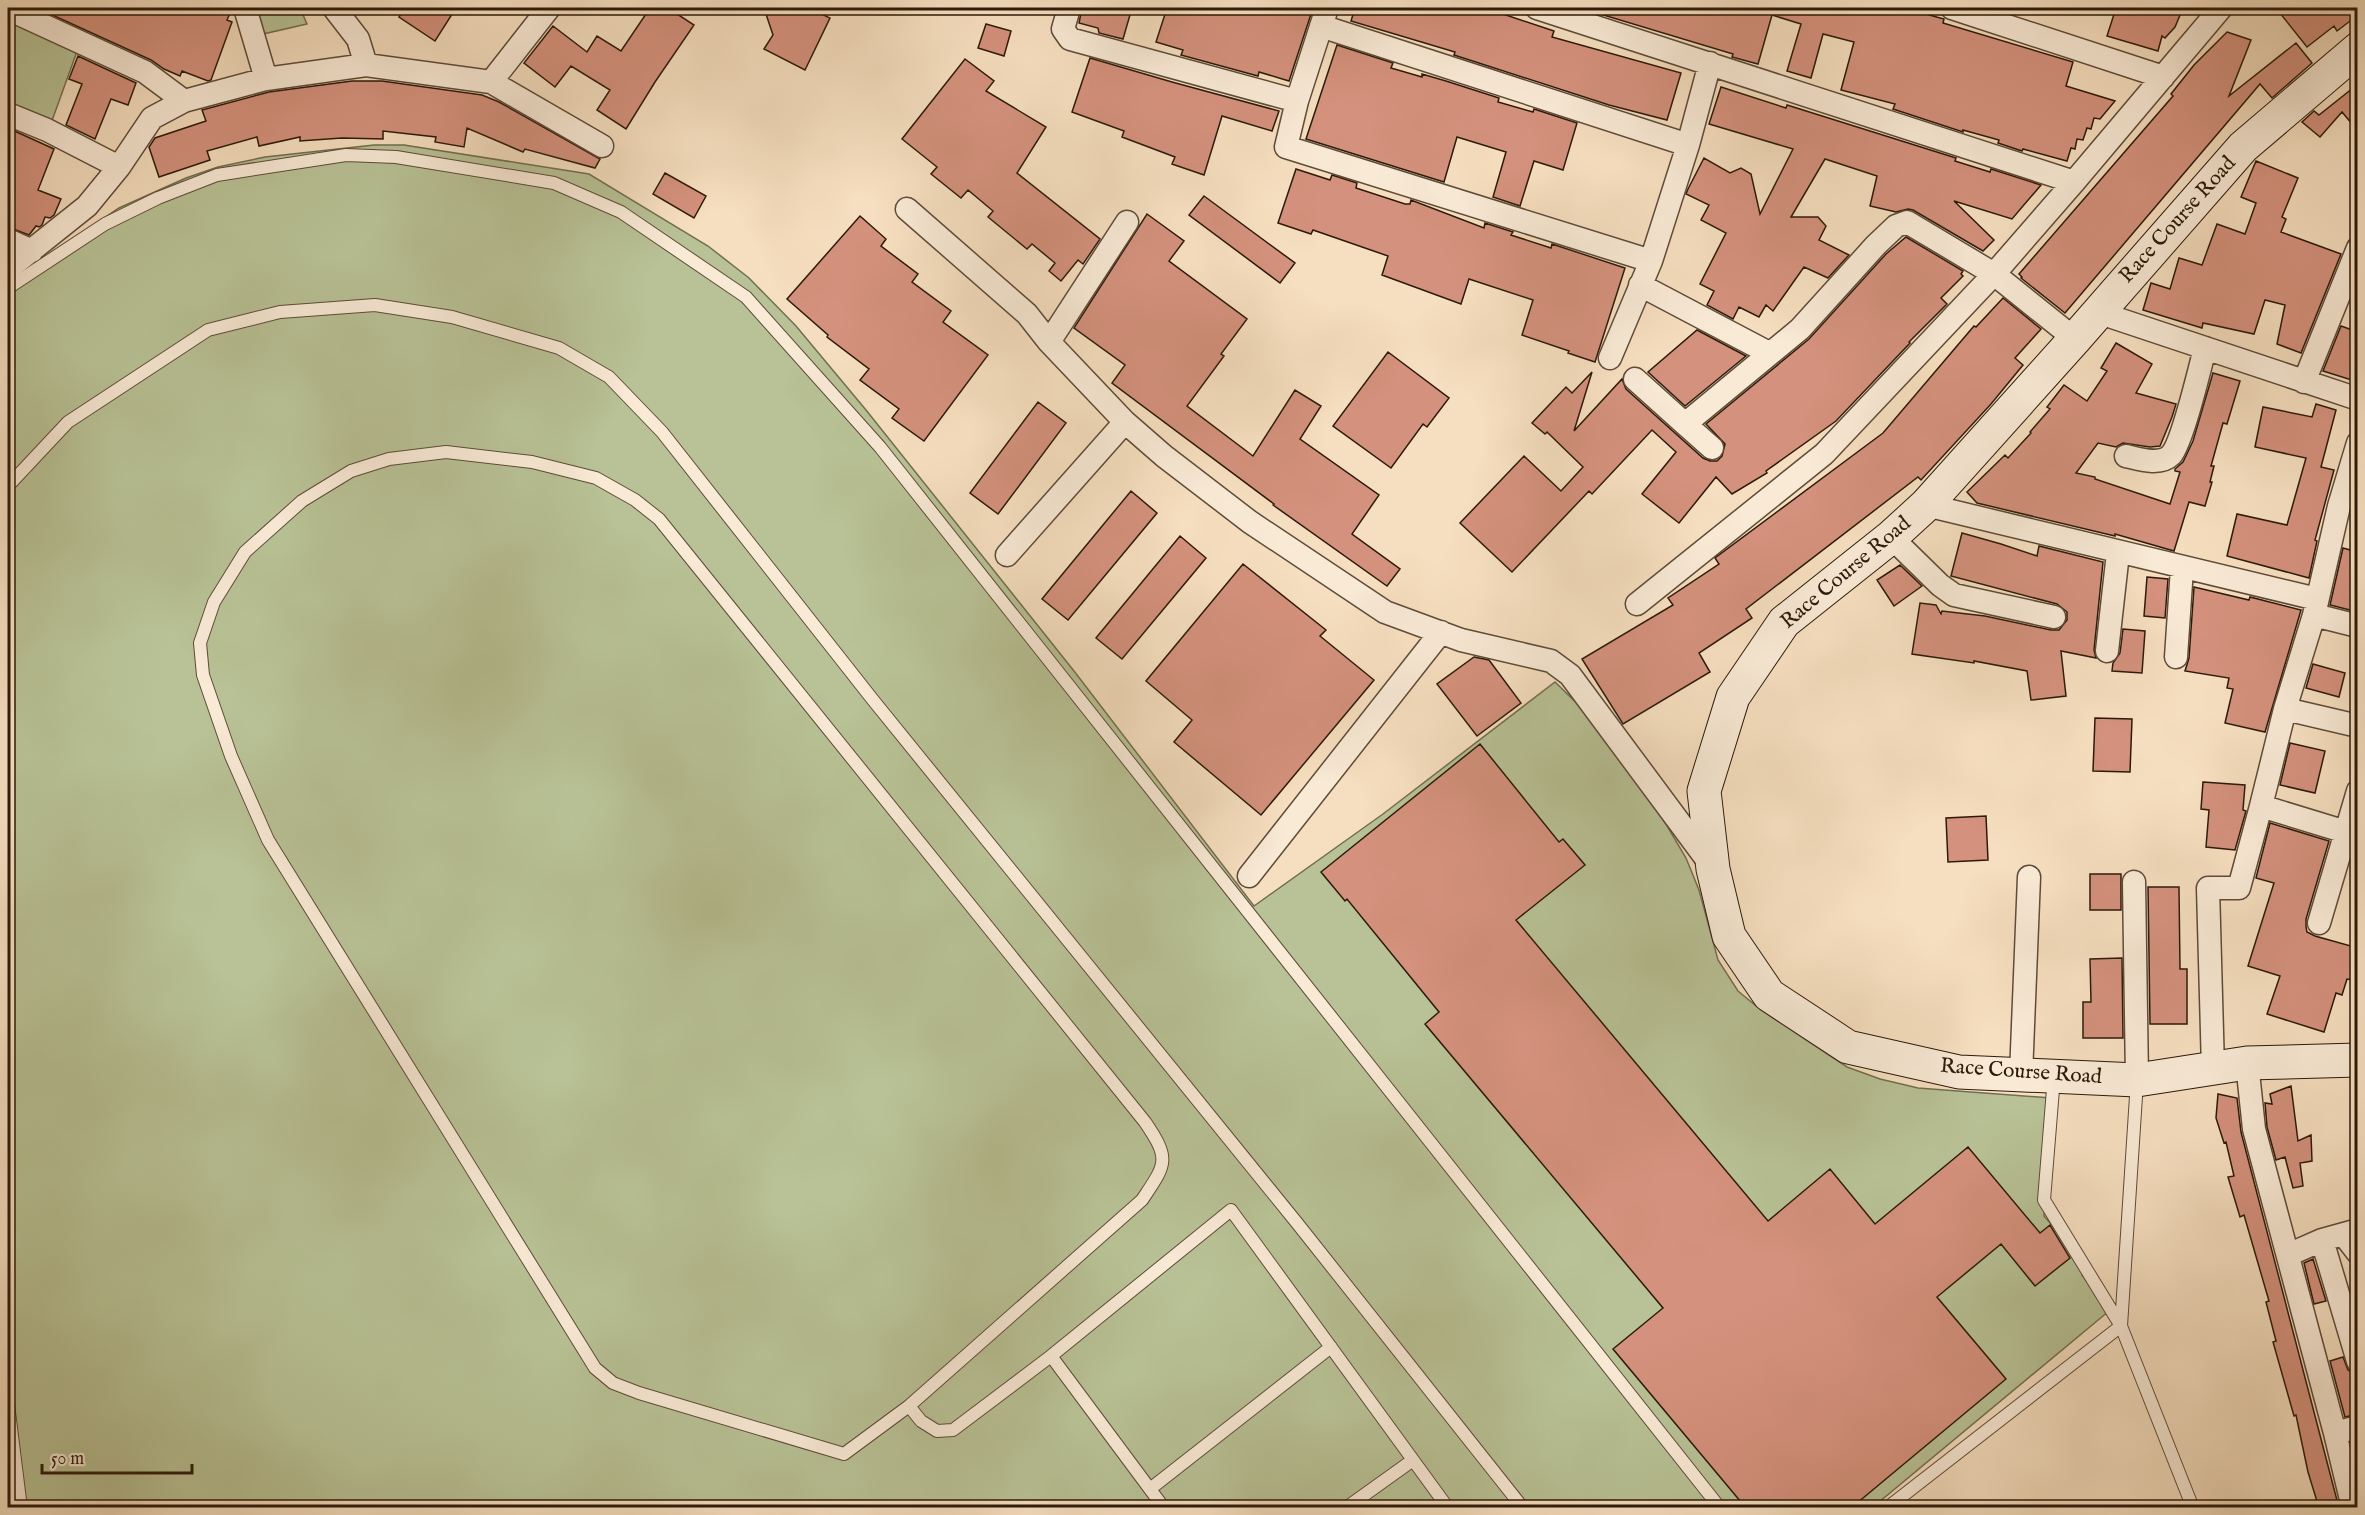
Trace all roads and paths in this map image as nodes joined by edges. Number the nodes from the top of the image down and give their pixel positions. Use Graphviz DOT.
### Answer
graph roads {
  1 [pos="245,8"];
  2 [pos="334,8"];
  3 [pos="549,8"];
  4 [pos="1069,8"];
  5 [pos="1537,8"];
  6 [pos="1952,8"];
  7 [pos="2221,8"];
  8 [pos="8,9"];
  9 [pos="1324,16"];
  10 [pos="2358,49"];
  11 [pos="1710,63"];
  12 [pos="366,65"];
  13 [pos="2163,77"];
  14 [pos="266,79"];
  15 [pos="491,82"];
  16 [pos="1297,100"];
  17 [pos="184,101"];
  18 [pos="8,114"];
  19 [pos="1688,145"];
  20 [pos="602,146"];
  21 [pos="119,167"];
  22 [pos="2074,182"];
  23 [pos="907,209"];
  24 [pos="1127,222"];
  25 [pos="8,240"];
  26 [pos="2358,248"];
  27 [pos="32,251"];
  28 [pos="1651,261"];
  29 [pos="8,269"];
  30 [pos="1994,274"];
  31 [pos="1640,285"];
  32 [pos="8,288"];
  33 [pos="2097,312"];
  34 [pos="2075,339"];
  35 [pos="1049,342"];
  36 [pos="2205,348"];
  37 [pos="1769,353"];
  38 [pos="1610,358"];
  39 [pos="1635,378"];
  40 [pos="2304,382"];
  41 [pos="2358,399"];
  42 [pos="1125,422"];
  43 [pos="1685,424"];
  44 [pos="2358,443"];
  45 [pos="1712,448"];
  46 [pos="2126,456"];
  47 [pos="8,486"];
  48 [pos="1926,505"];
  49 [pos="2348,509"];
  50 [pos="1891,537"];
  51 [pos="2118,553"];
  52 [pos="1007,555"];
  53 [pos="2182,568"];
  54 [pos="1637,604"];
  55 [pos="2315,607"];
  56 [pos="2054,617"];
  57 [pos="2358,626"];
  58 [pos="1441,632"];
  59 [pos="2107,651"];
  60 [pos="2176,657"];
  61 [pos="2285,710"];
  62 [pos="2358,726"];
  63 [pos="2358,791"];
  64 [pos="2261,806"];
  65 [pos="2346,832"];
  66 [pos="1713,869"];
  67 [pos="1249,876"];
  68 [pos="2029,877"];
  69 [pos="2134,882"];
  70 [pos="2319,922"];
  71 [pos="2358,1060"];
  72 [pos="2247,1063"];
  73 [pos="2213,1069"];
  74 [pos="2021,1075"];
  75 [pos="2054,1076"];
  76 [pos="2137,1080"];
  77 [pos="2351,1232"];
  78 [pos="2322,1240"];
  79 [pos="2358,1253"];
  80 [pos="2288,1255"];
  81 [pos="2121,1326"];
  82 [pos="1331,1347"];
  83 [pos="1051,1356"];
  84 [pos="2358,1361"];
  85 [pos="8,1404"];
  86 [pos="909,1406"];
  87 [pos="2358,1427"];
  88 [pos="2335,1433"];
  89 [pos="1413,1460"];
  90 [pos="1150,1489"];
  91 [pos="21,1508"];
  92 [pos="1164,1508"];
  93 [pos="1346,1508"];
  94 [pos="1448,1508"];
  95 [pos="1523,1508"];
  96 [pos="1720,1508"];
  97 [pos="1887,1508"];
  98 [pos="2193,1508"];
  99 [pos="2353,1508"];
  1 -- 14 [label="street"];
  2 -- 12 [label="street"];
  3 -- 15 [label="street"];
  4 -- 16 [label="street"];
  5 -- 11 [label="street"];
  6 -- 13 [label="street"];
  7 -- 13 [label="street"];
  8 -- 17 [label="street"];
  9 -- 16 [label="street"];
  9 -- 19 [label="street"];
  10 -- 33 [label="street, Race Course Road"];
  11 -- 19 [label="street"];
  11 -- 22 [label="street"];
  12 -- 14 [label="street"];
  12 -- 15 [label="street"];
  13 -- 22 [label="street"];
  14 -- 17 [label="street"];
  15 -- 20 [label="street"];
  16 -- 28 [label="street"];
  17 -- 21 [label="street"];
  18 -- 21 [label="street"];
  19 -- 28 [label="street"];
  21 -- 27 [label="street"];
  22 -- 30 [label="street"];
  23 -- 35 [label="street"];
  24 -- 35 [label="street"];
  25 -- 27 [label="street"];
  26 -- 40 [label="street"];
  27 -- 29 [label="street"];
  28 -- 31 [label="street"];
  30 -- 34 [label="street"];
  30 -- 37 [label="street"];
  30 -- 54 [label="street"];
  31 -- 37 [label="street"];
  31 -- 38 [label="street"];
  32 -- 96 [label="lane"];
  33 -- 34 [label="street, Race Course Road"];
  33 -- 36 [label="street"];
  34 -- 48 [label="street, Race Course Road"];
  35 -- 42 [label="street"];
  36 -- 40 [label="street"];
  36 -- 46 [label="street"];
  37 -- 43 [label="street"];
  39 -- 43 [label="street"];
  40 -- 41 [label="street"];
  42 -- 52 [label="street"];
  42 -- 58 [label="street"];
  43 -- 45 [label="street"];
  44 -- 49 [label="street"];
  47 -- 95 [label="lane"];
  48 -- 50 [label="street, Race Course Road"];
  48 -- 51 [label="street"];
  49 -- 55 [label="street"];
  50 -- 56 [label="street"];
  50 -- 66 [label="street, Race Course Road"];
  51 -- 53 [label="street"];
  51 -- 59 [label="street"];
  53 -- 55 [label="street"];
  53 -- 60 [label="street"];
  55 -- 57 [label="street"];
  55 -- 61 [label="street"];
  58 -- 66 [label="street"];
  58 -- 67 [label="street"];
  61 -- 62 [label="street"];
  61 -- 64 [label="street"];
  63 -- 65 [label="street"];
  64 -- 65 [label="street"];
  64 -- 73 [label="street"];
  65 -- 70 [label="street"];
  66 -- 74 [label="street, Race Course Road"];
  68 -- 74 [label="street"];
  69 -- 76 [label="street"];
  71 -- 72 [label="street, Race Course Road"];
  72 -- 73 [label="street, Race Course Road"];
  72 -- 80 [label="street"];
  73 -- 76 [label="street, Race Course Road"];
  74 -- 75 [label="street, Race Course Road"];
  75 -- 76 [label="street, Race Course Road"];
  75 -- 81 [label="lane"];
  76 -- 81 [label="lane"];
  77 -- 78 [label="street"];
  77 -- 79 [label="street"];
  78 -- 80 [label="street"];
  78 -- 84 [label="street"];
  80 -- 88 [label="street"];
  81 -- 97 [label="lane"];
  81 -- 98 [label="lane"];
  82 -- 83 [label="lane"];
  82 -- 89 [label="lane"];
  82 -- 90 [label="lane"];
  83 -- 86 [label="lane"];
  83 -- 90 [label="lane"];
  85 -- 91 [label="lane"];
  86 -- 86 [label="lane"];
  87 -- 88 [label="street"];
  88 -- 99 [label="street"];
  89 -- 93 [label="lane"];
  89 -- 94 [label="lane"];
  90 -- 92 [label="lane"];
}
